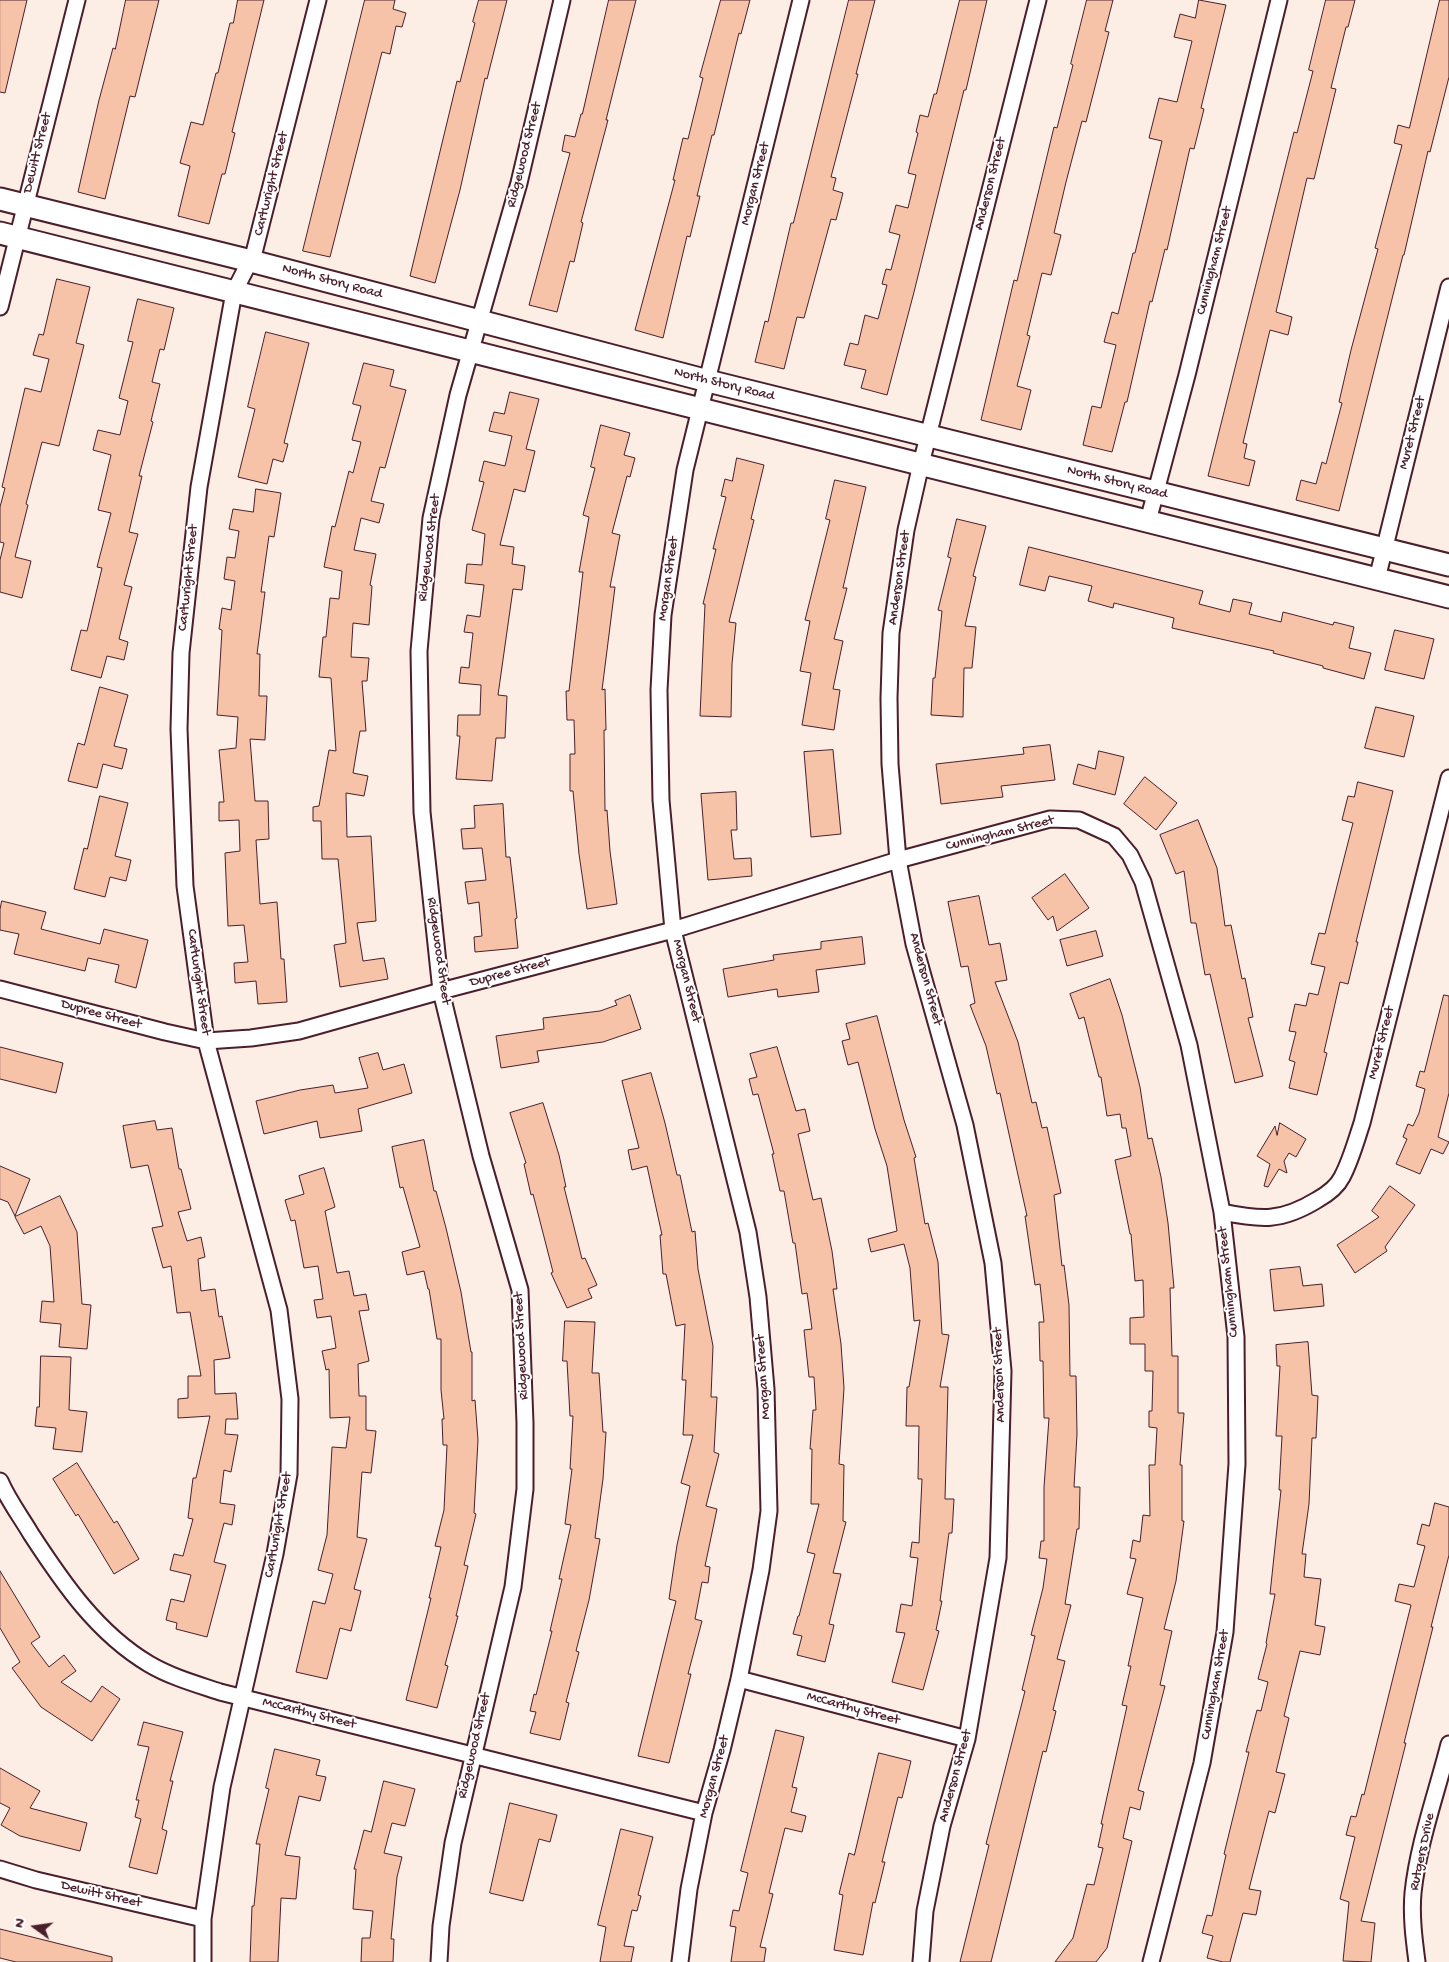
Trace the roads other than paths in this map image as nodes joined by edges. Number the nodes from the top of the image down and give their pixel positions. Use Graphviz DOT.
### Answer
graph roads {
  1 [pos="77,0"];
  2 [pos="318,0"];
  3 [pos="562,0"];
  4 [pos="801,0"];
  5 [pos="1038,0"];
  6 [pos="1278,0"];
  7 [pos="0,199"];
  8 [pos="25,205"];
  9 [pos="9,236"];
  10 [pos="251,261"];
  11 [pos="1449,287"];
  12 [pos="234,292"];
  13 [pos="0,307"];
  14 [pos="478,320"];
  15 [pos="471,350"];
  16 [pos="708,381"];
  17 [pos="701,409"];
  18 [pos="928,436"];
  19 [pos="921,464"];
  20 [pos="1156,493"];
  21 [pos="1148,521"];
  22 [pos="1384,549"];
  23 [pos="1449,565"];
  24 [pos="1377,579"];
  25 [pos="1449,597"];
  26 [pos="1449,778"];
  27 [pos="898,860"];
  28 [pos="673,930"];
  29 [pos="0,989"];
  30 [pos="441,991"];
  31 [pos="206,1041"];
  32 [pos="1222,1212"];
  33 [pos="0,1481"];
  34 [pos="738,1679"];
  35 [pos="242,1697"];
  36 [pos="967,1739"];
  37 [pos="1449,1744"];
  38 [pos="473,1755"];
  39 [pos="704,1813"];
  40 [pos="0,1869"];
  41 [pos="203,1919"];
  42 [pos="203,1962"];
  43 [pos="439,1962"];
  44 [pos="680,1962"];
  45 [pos="922,1962"];
  46 [pos="1151,1962"];
  47 [pos="1417,1962"];
  1 -- 8 [label="street, Dewitt Street"];
  2 -- 10 [label="street, Cartwright Street"];
  3 -- 14 [label="street, Ridgewood Street"];
  4 -- 16 [label="street, Morgan Street"];
  5 -- 18 [label="street, Anderson Street"];
  6 -- 20 [label="street, Cunningham Street"];
  7 -- 8 [label="main road, North Story Road"];
  8 -- 9 [label="street, Dewitt Street"];
  8 -- 10 [label="main road, North Story Road"];
  9 -- 12 [label="main road, North Story Road"];
  9 -- 13 [label="street, Dewitt Street"];
  10 -- 12 [label="street, Cartwright Street"];
  10 -- 14 [label="main road, North Story Road"];
  11 -- 22 [label="street, Muret Street"];
  12 -- 15 [label="main road, North Story Road"];
  12 -- 31 [label="street, Cartwright Street"];
  14 -- 15 [label="street, Ridgewood Street"];
  14 -- 16 [label="main road, North Story Road"];
  15 -- 17 [label="main road, North Story Road"];
  15 -- 30 [label="street, Ridgewood Street"];
  16 -- 17 [label="street, Morgan Street"];
  16 -- 18 [label="main road, North Story Road"];
  17 -- 19 [label="main road, North Story Road"];
  17 -- 28 [label="street, Morgan Street"];
  18 -- 19 [label="street, Anderson Street"];
  18 -- 20 [label="main road, North Story Road"];
  19 -- 21 [label="main road, North Story Road"];
  19 -- 27 [label="street, Anderson Street"];
  20 -- 21 [label="street, Cunningham Street"];
  20 -- 22 [label="main road, North Story Road"];
  21 -- 24 [label="main road, North Story Road"];
  22 -- 23 [label="main road, North Story Road"];
  22 -- 24 [label="street, Muret Street"];
  24 -- 25 [label="main road, North Story Road"];
  26 -- 32 [label="street, Muret Street"];
  27 -- 28 [label="street, Dupree Street"];
  27 -- 32 [label="street, Cunningham Street"];
  27 -- 36 [label="street, Anderson Street"];
  28 -- 30 [label="street, Dupree Street"];
  28 -- 34 [label="street, Morgan Street"];
  29 -- 31 [label="street, Dupree Street"];
  30 -- 31 [label="street, Dupree Street"];
  30 -- 38 [label="street, Ridgewood Street"];
  31 -- 35 [label="street, Cartwright Street"];
  32 -- 46 [label="street, Cunningham Street"];
  33 -- 35 [label="street, McCarthy Street"];
  34 -- 36 [label="street, McCarthy Street"];
  34 -- 39 [label="street, Morgan Street"];
  35 -- 38 [label="street, McCarthy Street"];
  35 -- 41 [label="street, Cartwright Street"];
  36 -- 45 [label="street, Anderson Street"];
  37 -- 47 [label="street, Rutgers Drive"];
  38 -- 39 [label="street, McCarthy Street"];
  38 -- 43 [label="street, Ridgewood Street"];
  39 -- 44 [label="street, Morgan Street"];
  40 -- 41 [label="street, Dewitt Street"];
  41 -- 42 [label="street, Cartwright Street"];
}
